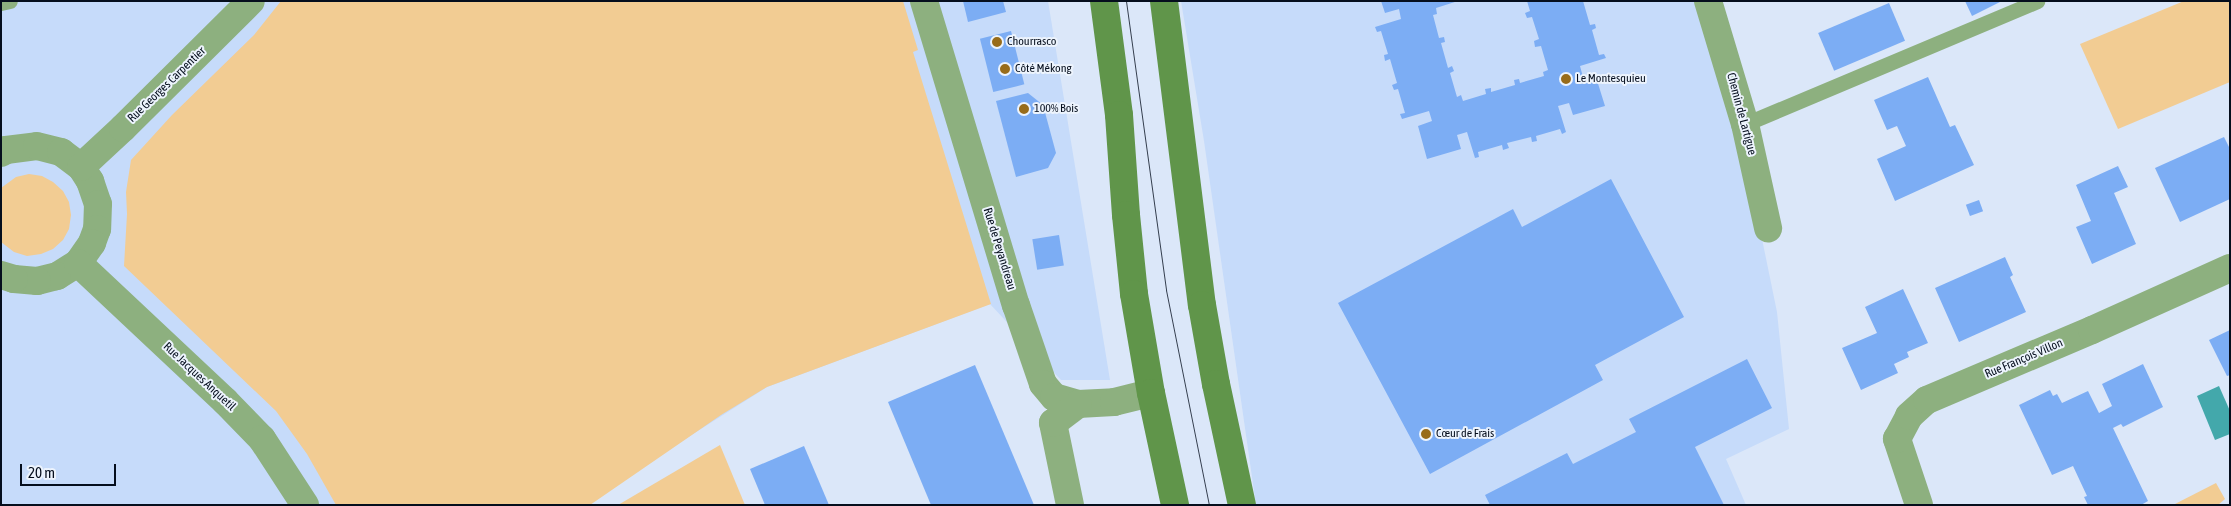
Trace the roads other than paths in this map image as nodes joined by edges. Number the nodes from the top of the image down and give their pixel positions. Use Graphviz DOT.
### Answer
graph roads {
  1 [pos="10,1"];
  2 [pos="251,1"];
  3 [pos="924,1"];
  4 [pos="1104,1"];
  5 [pos="1164,1"];
  6 [pos="1708,1"];
  7 [pos="2037,1"];
  8 [pos="1,3"];
  9 [pos="1745,124"];
  10 [pos="3,146"];
  11 [pos="81,167"];
  12 [pos="1768,228"];
  13 [pos="78,263"];
  14 [pos="2230,268"];
  15 [pos="1,274"];
  16 [pos="1151,393"];
  17 [pos="1078,404"];
  18 [pos="305,505"];
  19 [pos="1070,505"];
  20 [pos="1175,505"];
  21 [pos="1242,505"];
  22 [pos="1919,505"];
  1 -- 8 [label="lane"];
  2 -- 11 [label="street, Rue Georges Carpentier"];
  3 -- 17 [label="street, Rue de Peyandreau"];
  4 -- 16 [label="main road"];
  5 -- 21 [label="main road"];
  6 -- 9 [label="street, Chemin de Lartigue"];
  7 -- 9 [label="lane"];
  9 -- 12 [label="street, Chemin de Lartigue"];
  10 -- 11 [label="street"];
  11 -- 13 [label="street"];
  13 -- 15 [label="street"];
  13 -- 18 [label="street, Rue Jacques Anquetil"];
  14 -- 22 [label="street, Rue François Villon"];
  16 -- 17 [label="street, Rue de Peyandreau"];
  16 -- 20 [label="main road"];
  17 -- 19 [label="street"];
}
